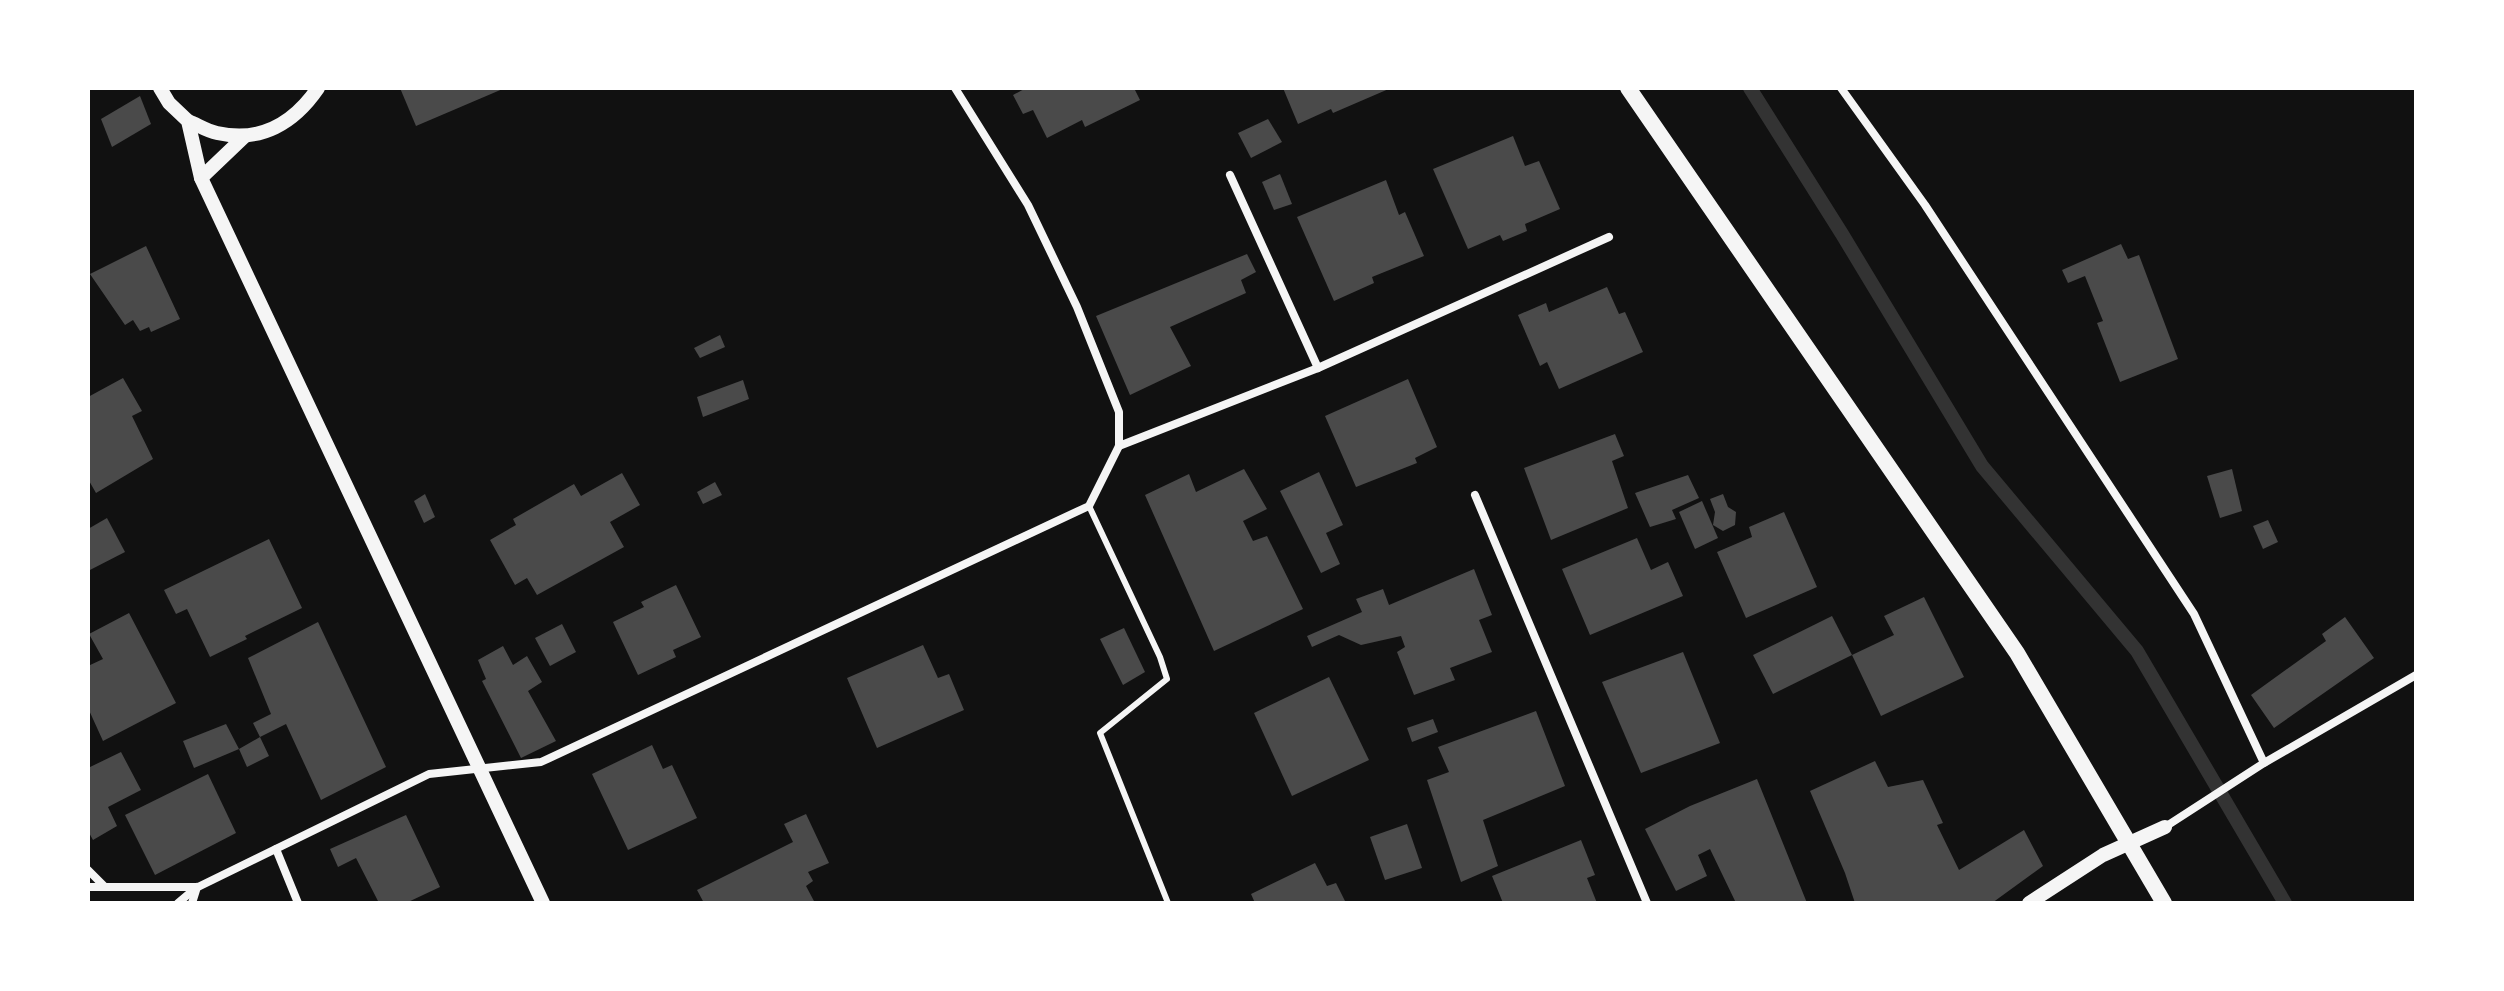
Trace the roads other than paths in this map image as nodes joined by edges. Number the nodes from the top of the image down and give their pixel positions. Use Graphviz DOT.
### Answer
graph roads {
  1 [pos="160,88"];
  2 [pos="318,88"];
  3 [pos="955,88"];
  4 [pos="1628,88"];
  5 [pos="1841,88"];
  6 [pos="188,121"];
  7 [pos="245,136"];
  8 [pos="1230,175"];
  9 [pos="201,178"];
  10 [pos="1609,237"];
  11 [pos="1318,368"];
  12 [pos="1119,446"];
  13 [pos="1475,495"];
  14 [pos="1089,506"];
  15 [pos="2416,675"];
  16 [pos="2264,763"];
  17 [pos="480,768"];
  18 [pos="2165,827"];
  19 [pos="2130,842"];
  20 [pos="276,849"];
  21 [pos="88,870"];
  22 [pos="88,887"];
  23 [pos="105,887"];
  24 [pos="198,887"];
  25 [pos="178,903"];
  26 [pos="192,903"];
  27 [pos="298,903"];
  28 [pos="543,903"];
  29 [pos="1168,903"];
  30 [pos="1647,903"];
  31 [pos="2029,903"];
  32 [pos="2164,903"];
  1 -- 6 [label="street"];
  2 -- 7 [label="street"];
  3 -- 12 [label="street"];
  4 -- 19 [label="main road"];
  5 -- 16 [label="street"];
  6 -- 7 [label="street"];
  6 -- 9 [label="street"];
  7 -- 9 [label="street"];
  8 -- 11 [label="street"];
  9 -- 17 [label="street"];
  10 -- 11 [label="street"];
  11 -- 12 [label="street"];
  12 -- 14 [label="street"];
  13 -- 30 [label="street"];
  14 -- 17 [label="street"];
  14 -- 29 [label="lane"];
  15 -- 16 [label="street"];
  16 -- 18 [label="street"];
  17 -- 20 [label="street"];
  17 -- 28 [label="street"];
  18 -- 19 [label="street"];
  19 -- 31 [label="street"];
  19 -- 32 [label="main road"];
  20 -- 24 [label="street"];
  20 -- 27 [label="street"];
  21 -- 23 [label="street"];
  22 -- 23 [label="street"];
  23 -- 24 [label="street"];
  24 -- 25 [label="street"];
  24 -- 26 [label="street"];
}
